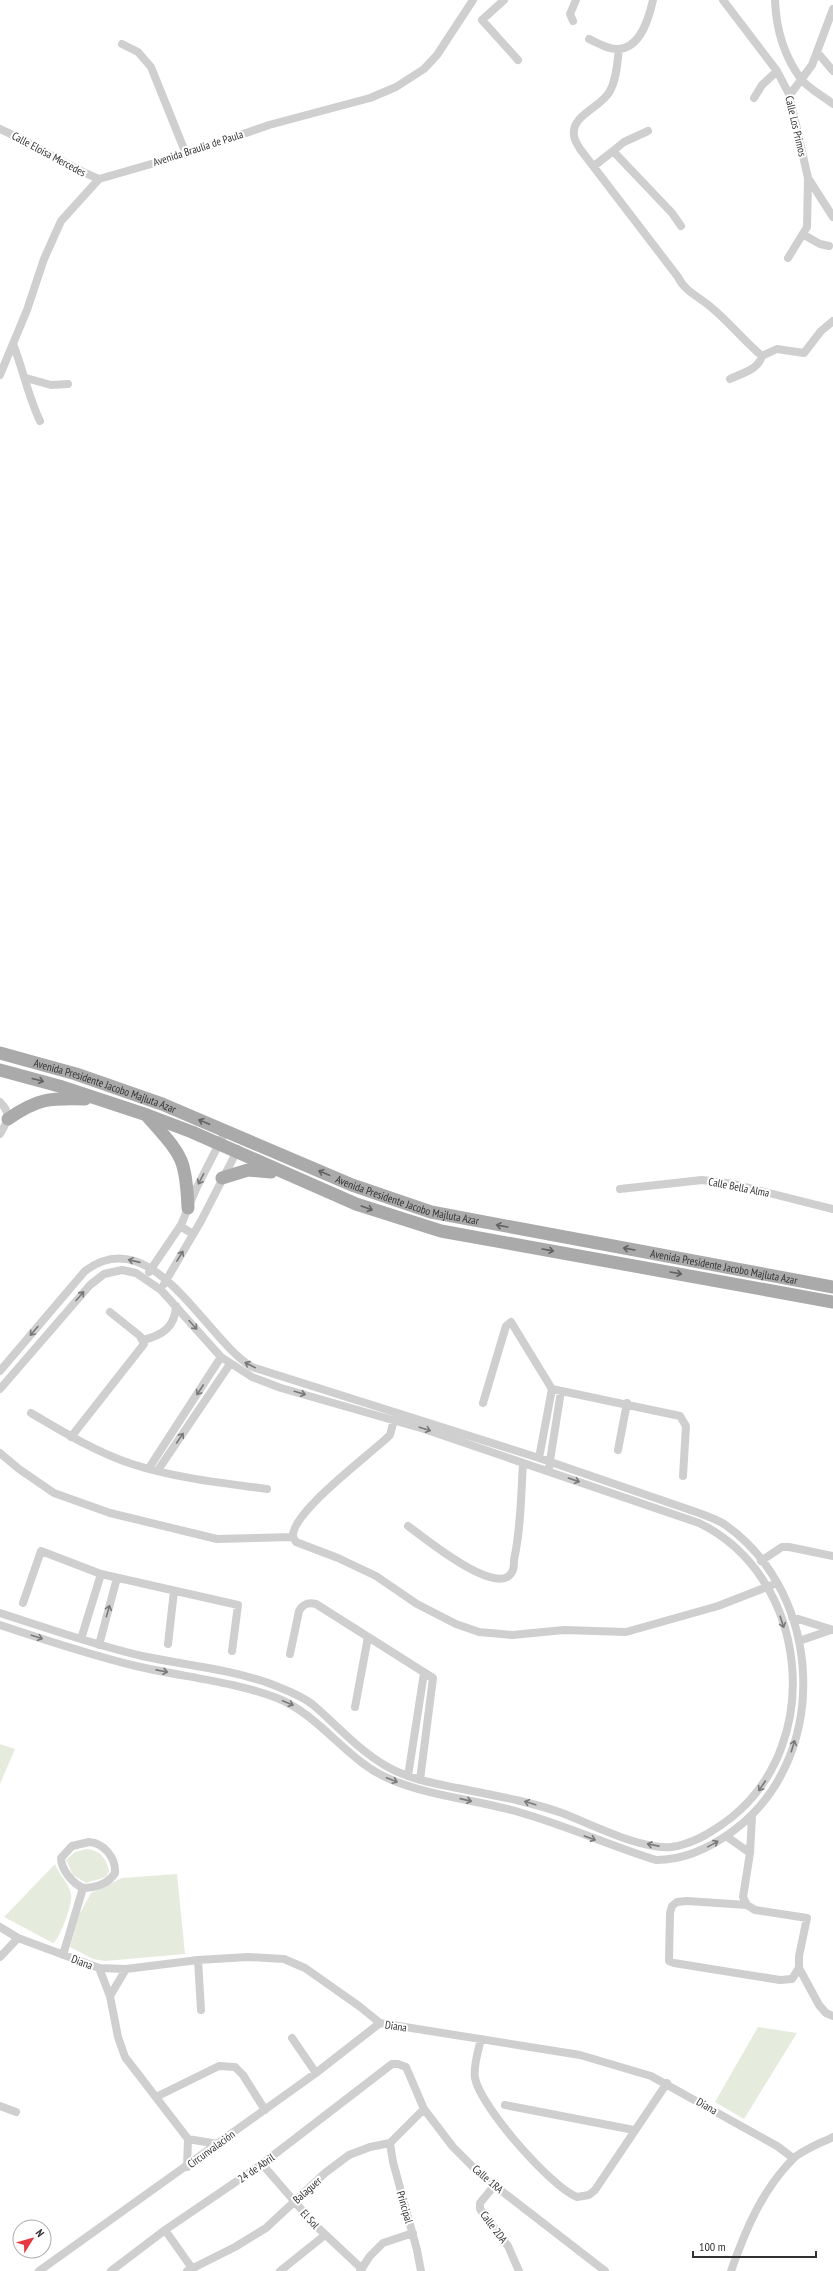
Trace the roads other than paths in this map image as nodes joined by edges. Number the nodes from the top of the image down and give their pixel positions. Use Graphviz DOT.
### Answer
graph roads {
  1 [pos="473,0"];
  2 [pos="504,0"];
  3 [pos="576,0"];
  4 [pos="653,0"];
  5 [pos="723,0"];
  6 [pos="775,0"];
  7 [pos="833,8"];
  8 [pos="573,21"];
  9 [pos="589,39"];
  10 [pos="122,44"];
  11 [pos="619,49"];
  12 [pos="817,52"];
  13 [pos="518,60"];
  14 [pos="777,71"];
  15 [pos="833,71"];
  16 [pos="802,80"];
  17 [pos="789,96"];
  18 [pos="754,98"];
  19 [pos="833,104"];
  20 [pos="0,129"];
  21 [pos="648,130"];
  22 [pos="614,151"];
  23 [pos="186,154"];
  24 [pos="594,166"];
  25 [pos="808,178"];
  26 [pos="99,179"];
  27 [pos="833,217"];
  28 [pos="682,226"];
  29 [pos="804,235"];
  30 [pos="829,246"];
  31 [pos="788,258"];
  32 [pos="833,321"];
  33 [pos="13,344"];
  34 [pos="762,356"];
  35 [pos="0,375"];
  36 [pos="26,378"];
  37 [pos="730,379"];
  38 [pos="68,384"];
  39 [pos="40,421"];
  40 [pos="0,1053"];
  41 [pos="0,1070"];
  42 [pos="96,1099"];
  43 [pos="0,1102"];
  44 [pos="147,1115"];
  45 [pos="8,1119"];
  46 [pos="226,1130"];
  47 [pos="0,1134"];
  48 [pos="244,1139"];
  49 [pos="219,1144"];
  50 [pos="237,1152"];
  51 [pos="285,1174"];
  52 [pos="222,1178"];
  53 [pos="620,1189"];
  54 [pos="188,1208"];
  55 [pos="833,1209"];
  56 [pos="180,1226"];
  57 [pos="194,1234"];
  58 [pos="152,1268"];
  59 [pos="145,1278"];
  60 [pos="166,1279"];
  61 [pos="833,1287"];
  62 [pos="161,1290"];
  63 [pos="833,1302"];
  64 [pos="176,1306"];
  65 [pos="110,1312"];
  66 [pos="143,1340"];
  67 [pos="221,1357"];
  68 [pos="230,1364"];
  69 [pos="0,1371"];
  70 [pos="552,1388"];
  71 [pos="0,1389"];
  72 [pos="561,1391"];
  73 [pos="483,1403"];
  74 [pos="626,1403"];
  75 [pos="31,1413"];
  76 [pos="394,1420"];
  77 [pos="71,1437"];
  78 [pos="618,1450"];
  79 [pos="0,1453"];
  80 [pos="539,1458"];
  81 [pos="550,1462"];
  82 [pos="523,1463"];
  83 [pos="149,1468"];
  84 [pos="158,1470"];
  85 [pos="548,1472"];
  86 [pos="683,1476"];
  87 [pos="267,1489"];
  88 [pos="408,1526"];
  89 [pos="293,1537"];
  90 [pos="833,1556"];
  91 [pos="761,1561"];
  92 [pos="101,1574"];
  93 [pos="118,1578"];
  94 [pos="772,1585"];
  95 [pos="174,1591"];
  96 [pos="23,1603"];
  97 [pos="0,1613"];
  98 [pos="792,1617"];
  99 [pos="0,1626"];
  100 [pos="832,1630"];
  101 [pos="368,1637"];
  102 [pos="82,1639"];
  103 [pos="799,1641"];
  104 [pos="168,1644"];
  105 [pos="99,1645"];
  106 [pos="232,1651"];
  107 [pos="290,1654"];
  108 [pos="424,1673"];
  109 [pos="356,1707"];
  110 [pos="408,1776"];
  111 [pos="420,1780"];
  112 [pos="752,1817"];
  113 [pos="726,1836"];
  114 [pos="750,1853"];
  115 [pos="83,1888"];
  116 [pos="747,1905"];
  117 [pos="0,1927"];
  118 [pos="18,1938"];
  119 [pos="63,1954"];
  120 [pos="0,1957"];
  121 [pos="198,1960"];
  122 [pos="99,1968"];
  123 [pos="799,1968"];
  124 [pos="126,1969"];
  125 [pos="110,1996"];
  126 [pos="201,2010"];
  127 [pos="833,2016"];
  128 [pos="380,2023"];
  129 [pos="292,2038"];
  130 [pos="481,2039"];
  131 [pos="398,2064"];
  132 [pos="316,2073"];
  133 [pos="667,2083"];
  134 [pos="156,2097"];
  135 [pos="505,2105"];
  136 [pos="0,2106"];
  137 [pos="424,2109"];
  138 [pos="265,2110"];
  139 [pos="16,2112"];
  140 [pos="634,2130"];
  141 [pos="833,2137"];
  142 [pos="188,2139"];
  143 [pos="218,2144"];
  144 [pos="390,2144"];
  145 [pos="794,2158"];
  146 [pos="262,2164"];
  147 [pos="187,2167"];
  148 [pos="494,2186"];
  149 [pos="294,2201"];
  150 [pos="165,2230"];
  151 [pos="413,2233"];
  152 [pos="324,2235"];
  153 [pos="191,2270"];
  154 [pos="361,2270"];
  155 [pos="39,2271"];
  156 [pos="111,2271"];
  157 [pos="280,2271"];
  158 [pos="421,2271"];
  159 [pos="519,2271"];
  160 [pos="605,2271"];
  161 [pos="731,2271"];
  1 -- 23 [label="street, Avenida Braulia de Paula"];
  2 -- 13 [label="street"];
  3 -- 8 [label="street"];
  4 -- 11 [label="street"];
  5 -- 14 [label="street, Calle Los Primos"];
  6 -- 16 [label="street"];
  7 -- 12 [label="street"];
  9 -- 11 [label="street"];
  10 -- 23 [label="street"];
  11 -- 24 [label="street"];
  12 -- 15 [label="street"];
  12 -- 16 [label="street"];
  14 -- 17 [label="street, Calle Los Primos"];
  14 -- 18 [label="street"];
  16 -- 17 [label="street"];
  16 -- 19 [label="street"];
  17 -- 25 [label="street, Calle Los Primos"];
  20 -- 26 [label="street, Calle Eloísa Mercedes"];
  21 -- 22 [label="street"];
  22 -- 24 [label="street"];
  22 -- 28 [label="street"];
  23 -- 26 [label="street, Avenida Braulia de Paula"];
  24 -- 34 [label="street"];
  25 -- 27 [label="street, Calle Los Primos"];
  25 -- 29 [label="street"];
  26 -- 33 [label="street"];
  29 -- 30 [label="street"];
  29 -- 31 [label="street"];
  32 -- 34 [label="street"];
  33 -- 35 [label="street"];
  33 -- 36 [label="street"];
  34 -- 37 [label="street"];
  36 -- 38 [label="street"];
  36 -- 39 [label="street"];
  46 -- 40 [label="main road, Avenida Presidente Jacobo Majluta Azar, one-way"];
  41 -- 42 [label="main road, Avenida Presidente Jacobo Majluta Azar, one-way"];
  42 -- 44 [label="main road, Avenida Presidente Jacobo Majluta Azar"];
  42 -- 45 [label="main road"];
  43 -- 45 [label="street"];
  44 -- 49 [label="main road, Avenida Presidente Jacobo Majluta Azar"];
  44 -- 54 [label="main road"];
  45 -- 47 [label="street"];
  46 -- 48 [label="main road, Avenida Presidente Jacobo Majluta Azar"];
  46 -- 49 [label="street"];
  48 -- 50 [label="street"];
  61 -- 48 [label="main road, Avenida Presidente Jacobo Majluta Azar, one-way"];
  49 -- 50 [label="main road, Avenida Presidente Jacobo Majluta Azar"];
  49 -- 54 [label="street, one-way"];
  50 -- 51 [label="main road, Avenida Presidente Jacobo Majluta Azar"];
  50 -- 52 [label="street"];
  51 -- 52 [label="main road"];
  51 -- 63 [label="main road, Avenida Presidente Jacobo Majluta Azar, one-way"];
  52 -- 57 [label="street"];
  53 -- 55 [label="street, Calle Bella Alma"];
  54 -- 56 [label="street"];
  56 -- 57 [label="street"];
  56 -- 58 [label="street"];
  60 -- 57 [label="street, one-way"];
  58 -- 59 [label="street"];
  58 -- 60 [label="street"];
  58 -- 69 [label="street, one-way"];
  59 -- 62 [label="street"];
  71 -- 59 [label="street, one-way"];
  60 -- 62 [label="street"];
  80 -- 60 [label="street, one-way"];
  62 -- 64 [label="street"];
  64 -- 66 [label="street"];
  64 -- 67 [label="street, one-way"];
  65 -- 66 [label="street"];
  66 -- 77 [label="street"];
  67 -- 68 [label="street"];
  67 -- 83 [label="street, one-way"];
  68 -- 76 [label="street, one-way"];
  84 -- 68 [label="street, one-way"];
  70 -- 72 [label="street"];
  70 -- 73 [label="street"];
  70 -- 80 [label="street"];
  72 -- 74 [label="street"];
  72 -- 81 [label="street"];
  74 -- 78 [label="street"];
  74 -- 86 [label="street"];
  75 -- 77 [label="street"];
  76 -- 82 [label="street, one-way"];
  76 -- 89 [label="street"];
  77 -- 83 [label="street"];
  79 -- 89 [label="street"];
  80 -- 81 [label="street"];
  81 -- 85 [label="street"];
  81 -- 91 [label="street"];
  82 -- 85 [label="street"];
  82 -- 88 [label="street"];
  83 -- 84 [label="street"];
  84 -- 87 [label="street"];
  85 -- 94 [label="street, one-way"];
  89 -- 94 [label="street"];
  90 -- 91 [label="street"];
  91 -- 94 [label="street"];
  92 -- 93 [label="street"];
  92 -- 96 [label="street"];
  92 -- 102 [label="street"];
  93 -- 95 [label="street"];
  105 -- 93 [label="street, one-way"];
  94 -- 98 [label="street"];
  94 -- 111 [label="street, one-way"];
  95 -- 104 [label="street"];
  95 -- 106 [label="street"];
  97 -- 102 [label="street"];
  98 -- 100 [label="street"];
  98 -- 103 [label="street"];
  99 -- 113 [label="street, one-way"];
  100 -- 103 [label="street"];
  101 -- 107 [label="street"];
  101 -- 108 [label="street"];
  101 -- 109 [label="street"];
  102 -- 105 [label="street"];
  112 -- 103 [label="street, one-way"];
  105 -- 110 [label="street"];
  108 -- 110 [label="street"];
  108 -- 111 [label="street"];
  110 -- 111 [label="street"];
  112 -- 113 [label="street"];
  112 -- 114 [label="street"];
  113 -- 114 [label="street"];
  114 -- 116 [label="street"];
  115 -- 115 [label="street"];
  115 -- 119 [label="street"];
  116 -- 123 [label="street"];
  116 -- 123 [label="street"];
  117 -- 118 [label="street, Diana"];
  118 -- 119 [label="street, Diana"];
  118 -- 120 [label="street"];
  119 -- 122 [label="street, Diana"];
  121 -- 124 [label="street, Diana"];
  121 -- 126 [label="street"];
  121 -- 128 [label="street, Diana"];
  122 -- 124 [label="street, Diana"];
  122 -- 125 [label="street"];
  123 -- 127 [label="street"];
  124 -- 125 [label="street"];
  125 -- 134 [label="street"];
  128 -- 130 [label="street, Diana"];
  128 -- 132 [label="street, Circunvalación"];
  129 -- 132 [label="street"];
  130 -- 133 [label="street, Diana"];
  130 -- 140 [label="street"];
  131 -- 137 [label="street, Calle 1RA"];
  131 -- 146 [label="street, 24 de Abril"];
  132 -- 138 [label="street, Circunvalación"];
  133 -- 140 [label="street"];
  133 -- 145 [label="street, Diana"];
  134 -- 138 [label="street"];
  134 -- 142 [label="street"];
  135 -- 140 [label="street"];
  136 -- 139 [label="street"];
  137 -- 144 [label="street"];
  137 -- 148 [label="street, Calle 1RA"];
  138 -- 143 [label="street, Circunvalación"];
  141 -- 145 [label="street"];
  142 -- 143 [label="street"];
  142 -- 147 [label="street"];
  143 -- 147 [label="street, Circunvalación"];
  144 -- 149 [label="street, Balaguer"];
  144 -- 151 [label="street, Principal"];
  145 -- 161 [label="street"];
  146 -- 149 [label="street, El Sol"];
  146 -- 150 [label="street, 24 de Abril"];
  147 -- 155 [label="street, Circunvalación"];
  148 -- 159 [label="street, Calle 2DA"];
  148 -- 160 [label="street, Calle 1RA"];
  149 -- 152 [label="street, El Sol"];
  149 -- 153 [label="street, Balaguer"];
  150 -- 153 [label="street"];
  150 -- 156 [label="street, 24 de Abril"];
  151 -- 154 [label="street"];
  151 -- 158 [label="street, Principal"];
  152 -- 154 [label="street, El Sol"];
  152 -- 157 [label="street"];
}
